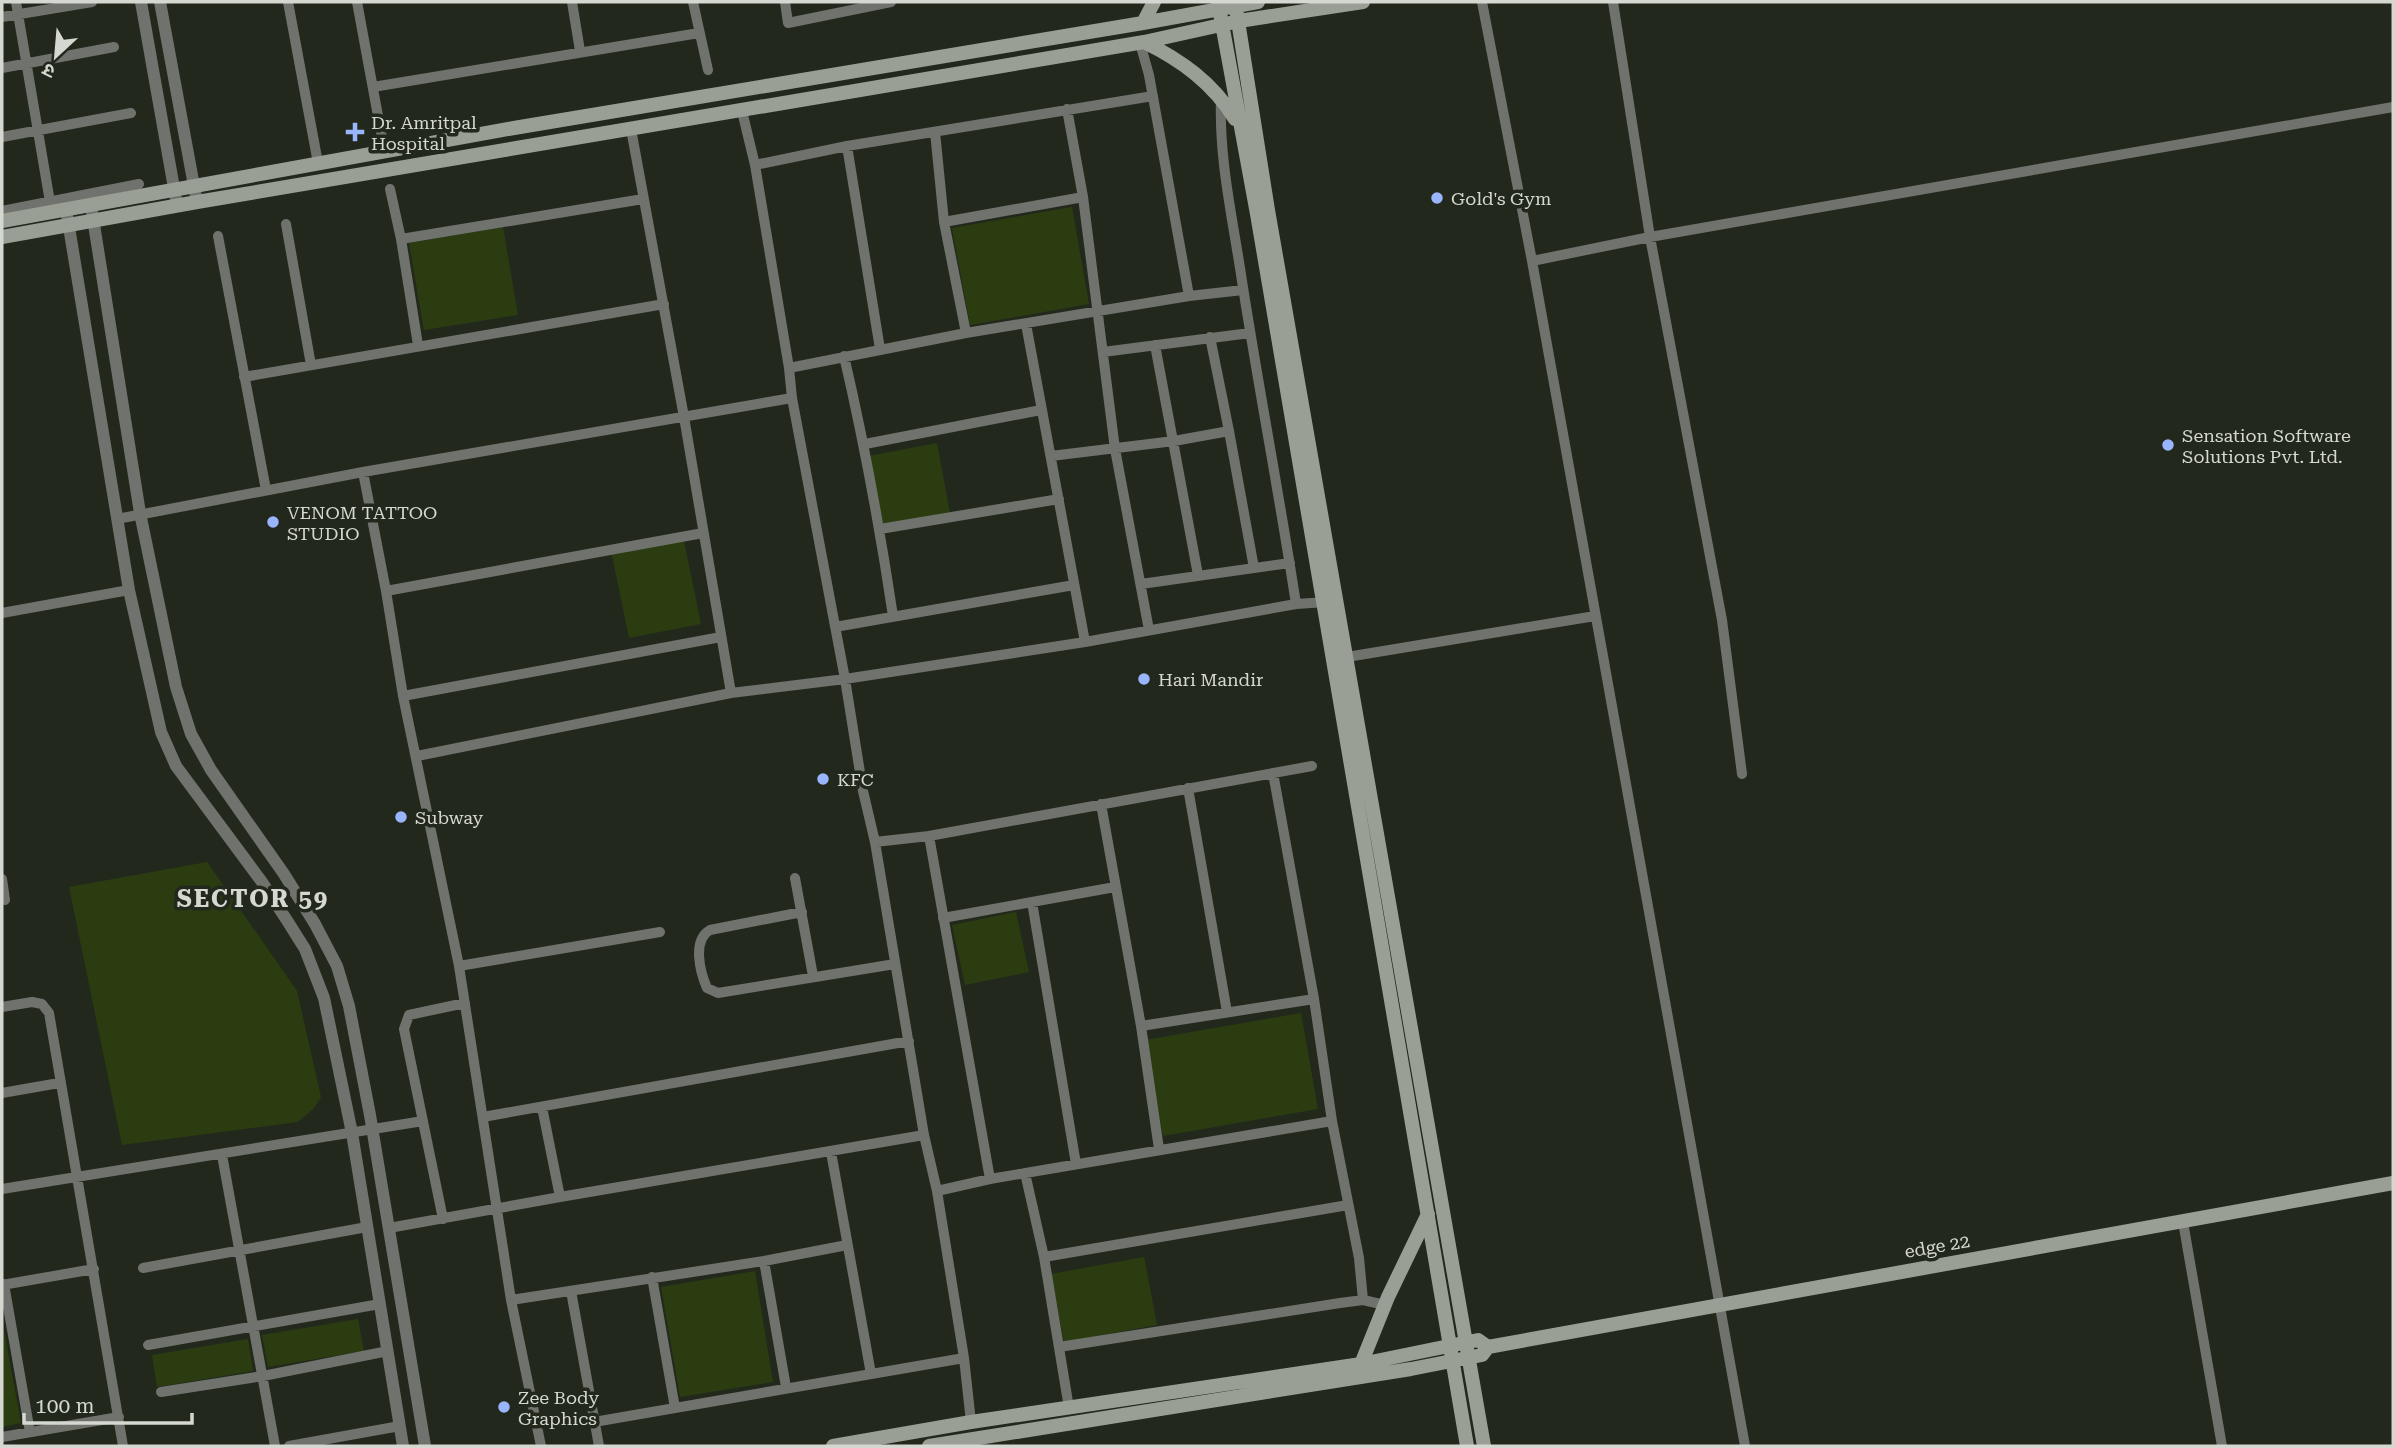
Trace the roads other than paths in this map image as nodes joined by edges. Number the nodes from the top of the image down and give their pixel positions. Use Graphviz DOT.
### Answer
graph roads {
  1 [pos="16,2"];
  2 [pos="92,2"];
  3 [pos="141,2"];
  4 [pos="160,2"];
  5 [pos="288,2"];
  6 [pos="357,2"];
  7 [pos="572,2"];
  8 [pos="693,2"];
  9 [pos="785,2"];
  10 [pos="891,2"];
  11 [pos="1154,2"];
  12 [pos="1258,2"];
  13 [pos="1363,2"];
  14 [pos="1482,2"];
  15 [pos="1613,2"];
  16 [pos="870,4"];
  17 [pos="1235,4"];
  18 [pos="1219,5"];
  19 [pos="18,15"];
  20 [pos="2,18"];
  21 [pos="1239,22"];
  22 [pos="1143,23"];
  23 [pos="1222,26"];
  24 [pos="699,33"];
  25 [pos="1142,43"];
  26 [pos="114,47"];
  27 [pos="580,51"];
  28 [pos="27,63"];
  29 [pos="2,68"];
  30 [pos="708,70"];
  31 [pos="373,87"];
  32 [pos="1153,96"];
  33 [pos="1221,99"];
  34 [pos="2393,107"];
  35 [pos="1067,109"];
  36 [pos="742,111"];
  37 [pos="131,113"];
  38 [pos="1240,126"];
  39 [pos="631,129"];
  40 [pos="37,131"];
  41 [pos="935,132"];
  42 [pos="2,137"];
  43 [pos="383,143"];
  44 [pos="847,146"];
  45 [pos="318,163"];
  46 [pos="755,165"];
  47 [pos="139,184"];
  48 [pos="194,186"];
  49 [pos="173,189"];
  50 [pos="390,189"];
  51 [pos="1083,197"];
  52 [pos="643,199"];
  53 [pos="197,201"];
  54 [pos="50,202"];
  55 [pos="92,205"];
  56 [pos="177,205"];
  57 [pos="66,210"];
  58 [pos="2,211"];
  59 [pos="2,221"];
  60 [pos="93,221"];
  61 [pos="944,222"];
  62 [pos="286,223"];
  63 [pos="69,225"];
  64 [pos="218,236"];
  65 [pos="2,237"];
  66 [pos="1650,237"];
  67 [pos="401,239"];
  68 [pos="1532,261"];
  69 [pos="1243,290"];
  70 [pos="1189,296"];
  71 [pos="664,304"];
  72 [pos="1099,311"];
  73 [pos="1026,324"];
  74 [pos="1250,333"];
  75 [pos="966,334"];
  76 [pos="1210,337"];
  77 [pos="418,345"];
  78 [pos="1156,345"];
  79 [pos="880,349"];
  80 [pos="1103,352"];
  81 [pos="844,356"];
  82 [pos="311,365"];
  83 [pos="789,368"];
  84 [pos="244,377"];
  85 [pos="792,398"];
  86 [pos="1041,410"];
  87 [pos="684,417"];
  88 [pos="1229,430"];
  89 [pos="1174,441"];
  90 [pos="865,444"];
  91 [pos="1115,449"];
  92 [pos="1051,456"];
  93 [pos="363,472"];
  94 [pos="266,490"];
  95 [pos="1059,499"];
  96 [pos="140,513"];
  97 [pos="117,519"];
  98 [pos="880,529"];
  99 [pos="704,533"];
  100 [pos="1290,563"];
  101 [pos="1254,568"];
  102 [pos="1198,575"];
  103 [pos="1141,584"];
  104 [pos="1074,585"];
  105 [pos="129,590"];
  106 [pos="386,591"];
  107 [pos="1338,601"];
  108 [pos="1321,602"];
  109 [pos="1296,604"];
  110 [pos="2,613"];
  111 [pos="1595,616"];
  112 [pos="893,617"];
  113 [pos="835,626"];
  114 [pos="1149,630"];
  115 [pos="721,638"];
  116 [pos="1085,642"];
  117 [pos="1347,657"];
  118 [pos="845,679"];
  119 [pos="731,694"];
  120 [pos="403,696"];
  121 [pos="417,755"];
  122 [pos="1312,765"];
  123 [pos="1273,773"];
  124 [pos="1742,774"];
  125 [pos="1188,788"];
  126 [pos="1101,804"];
  127 [pos="929,836"];
  128 [pos="875,842"];
  129 [pos="795,878"];
  130 [pos="2,879"];
  131 [pos="1115,887"];
  132 [pos="5,900"];
  133 [pos="1032,902"];
  134 [pos="802,912"];
  135 [pos="943,918"];
  136 [pos="660,932"];
  137 [pos="895,964"];
  138 [pos="459,966"];
  139 [pos="813,976"];
  140 [pos="1314,999"];
  141 [pos="465,1003"];
  142 [pos="2,1007"];
  143 [pos="1227,1012"];
  144 [pos="1141,1026"];
  145 [pos="909,1041"];
  146 [pos="59,1083"];
  147 [pos="2,1093"];
  148 [pos="542,1107"];
  149 [pos="483,1116"];
  150 [pos="423,1121"];
  151 [pos="1332,1121"];
  152 [pos="371,1131"];
  153 [pos="352,1133"];
  154 [pos="924,1135"];
  155 [pos="1159,1149"];
  156 [pos="831,1152"];
  157 [pos="222,1155"];
  158 [pos="1076,1164"];
  159 [pos="1025,1173"];
  160 [pos="76,1176"];
  161 [pos="990,1179"];
  162 [pos="2393,1183"];
  163 [pos="2,1189"];
  164 [pos="937,1191"];
  165 [pos="560,1196"];
  166 [pos="1348,1205"];
  167 [pos="498,1208"];
  168 [pos="1427,1214"];
  169 [pos="443,1219"];
  170 [pos="2183,1222"];
  171 [pos="368,1227"];
  172 [pos="388,1228"];
  173 [pos="847,1245"];
  174 [pos="240,1252"];
  175 [pos="1044,1257"];
  176 [pos="764,1261"];
  177 [pos="143,1268"];
  178 [pos="94,1269"];
  179 [pos="652,1277"];
  180 [pos="3,1285"];
  181 [pos="571,1291"];
  182 [pos="511,1300"];
  183 [pos="1363,1300"];
  184 [pos="380,1304"];
  185 [pos="1385,1305"];
  186 [pos="1719,1305"];
  187 [pos="254,1327"];
  188 [pos="1465,1343"];
  189 [pos="148,1345"];
  190 [pos="1059,1347"];
  191 [pos="1488,1347"];
  192 [pos="388,1351"];
  193 [pos="1451,1354"];
  194 [pos="964,1358"];
  195 [pos="1469,1358"];
  196 [pos="1362,1364"];
  197 [pos="871,1374"];
  198 [pos="263,1376"];
  199 [pos="786,1387"];
  200 [pos="161,1392"];
  201 [pos="675,1408"];
  202 [pos="1069,1408"];
  203 [pos="119,1417"];
  204 [pos="594,1422"];
  205 [pos="971,1422"];
  206 [pos="400,1426"];
  207 [pos="30,1432"];
  208 [pos="2,1437"];
  209 [pos="878,1442"];
  210 [pos="123,1446"];
  211 [pos="275,1446"];
  212 [pos="289,1446"];
  213 [pos="403,1446"];
  214 [pos="425,1446"];
  215 [pos="541,1446"];
  216 [pos="599,1446"];
  217 [pos="833,1446"];
  218 [pos="929,1446"];
  219 [pos="1467,1446"];
  220 [pos="1484,1446"];
  221 [pos="1745,1446"];
  222 [pos="2222,1446"];
  1 -- 19 [label="street"];
  2 -- 19 [label="street"];
  3 -- 49 [label="street"];
  4 -- 48 [label="street"];
  5 -- 45 [label="street"];
  6 -- 31 [label="street"];
  7 -- 27 [label="street"];
  8 -- 24 [label="street"];
  9 -- 16 [label="street"];
  10 -- 16 [label="street"];
  11 -- 22 [label="main road"];
  12 -- 17 [label="main road"];
  13 -- 21 [label="main road"];
  14 -- 68 [label="street"];
  15 -- 66 [label="street"];
  17 -- 18 [label="main road"];
  17 -- 21 [label="main road"];
  18 -- 22 [label="main road"];
  18 -- 23 [label="main road"];
  19 -- 20 [label="street"];
  19 -- 28 [label="street"];
  21 -- 23 [label="main road"];
  21 -- 107 [label="main road"];
  22 -- 45 [label="main road"];
  23 -- 25 [label="main road"];
  23 -- 38 [label="main road"];
  24 -- 27 [label="street"];
  24 -- 30 [label="street"];
  25 -- 32 [label="street"];
  25 -- 33 [label="main road"];
  25 -- 36 [label="main road"];
  26 -- 28 [label="street"];
  27 -- 31 [label="street"];
  28 -- 29 [label="street"];
  28 -- 40 [label="street"];
  31 -- 43 [label="street"];
  32 -- 35 [label="street"];
  32 -- 70 [label="street"];
  33 -- 38 [label="main road"];
  33 -- 69 [label="street"];
  34 -- 66 [label="street"];
  35 -- 41 [label="street"];
  35 -- 51 [label="street"];
  36 -- 39 [label="main road"];
  36 -- 46 [label="street"];
  37 -- 40 [label="street"];
  38 -- 108 [label="main road"];
  39 -- 52 [label="street"];
  39 -- 53 [label="main road"];
  40 -- 42 [label="street"];
  40 -- 54 [label="street"];
  41 -- 44 [label="street"];
  41 -- 61 [label="street"];
  44 -- 46 [label="street"];
  44 -- 79 [label="street"];
  45 -- 48 [label="main road"];
  46 -- 83 [label="street"];
  47 -- 54 [label="street"];
  48 -- 49 [label="main road"];
  48 -- 53 [label="street"];
  49 -- 55 [label="main road"];
  49 -- 56 [label="street"];
  50 -- 67 [label="street"];
  51 -- 61 [label="street"];
  51 -- 72 [label="street"];
  52 -- 67 [label="street"];
  52 -- 71 [label="street"];
  53 -- 56 [label="main road"];
  54 -- 58 [label="street"];
  55 -- 57 [label="main road"];
  55 -- 60 [label="street"];
  56 -- 60 [label="main road"];
  57 -- 59 [label="main road"];
  57 -- 63 [label="street"];
  60 -- 63 [label="main road"];
  60 -- 96 [label="street"];
  61 -- 75 [label="street"];
  62 -- 82 [label="street"];
  63 -- 65 [label="main road"];
  63 -- 97 [label="street"];
  64 -- 84 [label="street"];
  66 -- 68 [label="street"];
  66 -- 124 [label="street"];
  67 -- 77 [label="street"];
  68 -- 111 [label="street"];
  69 -- 70 [label="street"];
  69 -- 74 [label="street"];
  70 -- 72 [label="street"];
  71 -- 77 [label="street"];
  71 -- 87 [label="street"];
  72 -- 73 [label="street"];
  72 -- 80 [label="street"];
  73 -- 75 [label="street"];
  73 -- 86 [label="street"];
  74 -- 76 [label="street"];
  74 -- 100 [label="street"];
  75 -- 79 [label="street"];
  76 -- 78 [label="street"];
  76 -- 88 [label="street"];
  77 -- 82 [label="street"];
  78 -- 80 [label="street"];
  78 -- 89 [label="street"];
  79 -- 81 [label="street"];
  80 -- 91 [label="street"];
  81 -- 83 [label="street"];
  81 -- 90 [label="street"];
  82 -- 84 [label="street"];
  83 -- 85 [label="street"];
  84 -- 94 [label="street"];
  85 -- 87 [label="street"];
  85 -- 113 [label="street"];
  86 -- 90 [label="street"];
  86 -- 92 [label="street"];
  87 -- 93 [label="street"];
  87 -- 99 [label="street"];
  88 -- 89 [label="street"];
  88 -- 101 [label="street"];
  89 -- 91 [label="street"];
  89 -- 102 [label="street"];
  90 -- 98 [label="street"];
  91 -- 92 [label="street"];
  91 -- 103 [label="street"];
  92 -- 95 [label="street"];
  93 -- 94 [label="street"];
  93 -- 106 [label="street"];
  94 -- 96 [label="street"];
  95 -- 98 [label="street"];
  95 -- 104 [label="street"];
  96 -- 97 [label="street"];
  96 -- 152 [label="street"];
  97 -- 105 [label="street"];
  98 -- 112 [label="street"];
  99 -- 106 [label="street"];
  99 -- 115 [label="street"];
  100 -- 101 [label="street"];
  100 -- 109 [label="street"];
  101 -- 102 [label="street"];
  102 -- 103 [label="street"];
  103 -- 114 [label="street"];
  104 -- 112 [label="street"];
  104 -- 116 [label="street"];
  105 -- 110 [label="street"];
  105 -- 153 [label="street"];
  106 -- 120 [label="street"];
  107 -- 108 [label="street"];
  107 -- 117 [label="main road"];
  108 -- 109 [label="street"];
  108 -- 168 [label="main road"];
  109 -- 114 [label="street"];
  111 -- 117 [label="street"];
  111 -- 186 [label="street"];
  112 -- 113 [label="street"];
  113 -- 118 [label="street"];
  114 -- 116 [label="street"];
  115 -- 119 [label="street"];
  115 -- 120 [label="street"];
  116 -- 118 [label="street"];
  117 -- 188 [label="main road"];
  118 -- 119 [label="street"];
  118 -- 128 [label="street"];
  119 -- 121 [label="street"];
  120 -- 121 [label="street"];
  121 -- 138 [label="street"];
  122 -- 123 [label="street"];
  123 -- 125 [label="street"];
  123 -- 140 [label="street"];
  125 -- 126 [label="street"];
  125 -- 143 [label="street"];
  126 -- 127 [label="street"];
  126 -- 131 [label="street"];
  127 -- 128 [label="street"];
  127 -- 135 [label="street"];
  128 -- 137 [label="street"];
  129 -- 134 [label="street"];
  130 -- 132 [label="street"];
  131 -- 133 [label="street"];
  131 -- 144 [label="street"];
  133 -- 135 [label="street"];
  133 -- 158 [label="street"];
  134 -- 139 [label="street"];
  134 -- 139 [label="street"];
  135 -- 161 [label="street"];
  136 -- 138 [label="street"];
  137 -- 139 [label="street"];
  137 -- 145 [label="street"];
  138 -- 141 [label="street"];
  140 -- 143 [label="street"];
  140 -- 151 [label="street"];
  141 -- 149 [label="street"];
  141 -- 150 [label="street"];
  142 -- 146 [label="street"];
  143 -- 144 [label="street"];
  144 -- 155 [label="street"];
  145 -- 148 [label="street"];
  145 -- 154 [label="street"];
  146 -- 147 [label="street"];
  146 -- 160 [label="street"];
  148 -- 149 [label="street"];
  148 -- 165 [label="street"];
  149 -- 167 [label="street"];
  150 -- 152 [label="street"];
  150 -- 169 [label="street"];
  151 -- 155 [label="street"];
  151 -- 166 [label="street"];
  152 -- 153 [label="street"];
  152 -- 172 [label="street"];
  153 -- 157 [label="street"];
  153 -- 171 [label="street"];
  154 -- 156 [label="street"];
  154 -- 164 [label="street"];
  155 -- 158 [label="street"];
  156 -- 165 [label="street"];
  156 -- 173 [label="street"];
  157 -- 160 [label="street"];
  157 -- 174 [label="street"];
  158 -- 159 [label="street"];
  159 -- 161 [label="street"];
  159 -- 175 [label="street"];
  160 -- 163 [label="street"];
  160 -- 178 [label="street"];
  161 -- 164 [label="street"];
  162 -- 170 [label="main road, edge 22"];
  164 -- 194 [label="street"];
  165 -- 167 [label="street"];
  166 -- 175 [label="street"];
  166 -- 183 [label="street"];
  167 -- 169 [label="street"];
  167 -- 182 [label="street"];
  168 -- 185 [label="main road"];
  168 -- 193 [label="main road"];
  169 -- 172 [label="street"];
  170 -- 186 [label="main road, edge 22"];
  170 -- 222 [label="street"];
  171 -- 174 [label="street"];
  171 -- 184 [label="street"];
  172 -- 214 [label="street"];
  173 -- 176 [label="street"];
  173 -- 197 [label="street"];
  174 -- 177 [label="street"];
  174 -- 187 [label="street"];
  175 -- 190 [label="street"];
  176 -- 179 [label="street"];
  176 -- 199 [label="street"];
  178 -- 180 [label="street"];
  178 -- 203 [label="street"];
  179 -- 181 [label="street"];
  179 -- 201 [label="street"];
  180 -- 207 [label="street"];
  181 -- 182 [label="street"];
  181 -- 204 [label="street"];
  182 -- 215 [label="street"];
  183 -- 185 [label="street"];
  183 -- 190 [label="street"];
  184 -- 187 [label="street"];
  184 -- 192 [label="street"];
  185 -- 196 [label="main road"];
  186 -- 191 [label="main road, edge 22"];
  186 -- 221 [label="street"];
  187 -- 189 [label="street"];
  187 -- 198 [label="street"];
  188 -- 191 [label="main road"];
  188 -- 193 [label="main road"];
  188 -- 195 [label="main road"];
  190 -- 202 [label="street"];
  191 -- 195 [label="main road"];
  192 -- 198 [label="street"];
  192 -- 206 [label="street"];
  193 -- 195 [label="main road"];
  193 -- 196 [label="main road"];
  193 -- 218 [label="main road"];
  193 -- 219 [label="main road"];
  194 -- 197 [label="street"];
  194 -- 205 [label="street"];
  195 -- 220 [label="main road"];
  196 -- 202 [label="main road"];
  197 -- 199 [label="street"];
  198 -- 200 [label="street"];
  198 -- 211 [label="street"];
  199 -- 201 [label="street"];
  201 -- 204 [label="street"];
  202 -- 205 [label="main road"];
  203 -- 207 [label="street"];
  203 -- 210 [label="street"];
  204 -- 216 [label="street"];
  205 -- 209 [label="main road"];
  206 -- 212 [label="street"];
  206 -- 213 [label="street"];
  207 -- 208 [label="street"];
  209 -- 217 [label="main road"];
}
